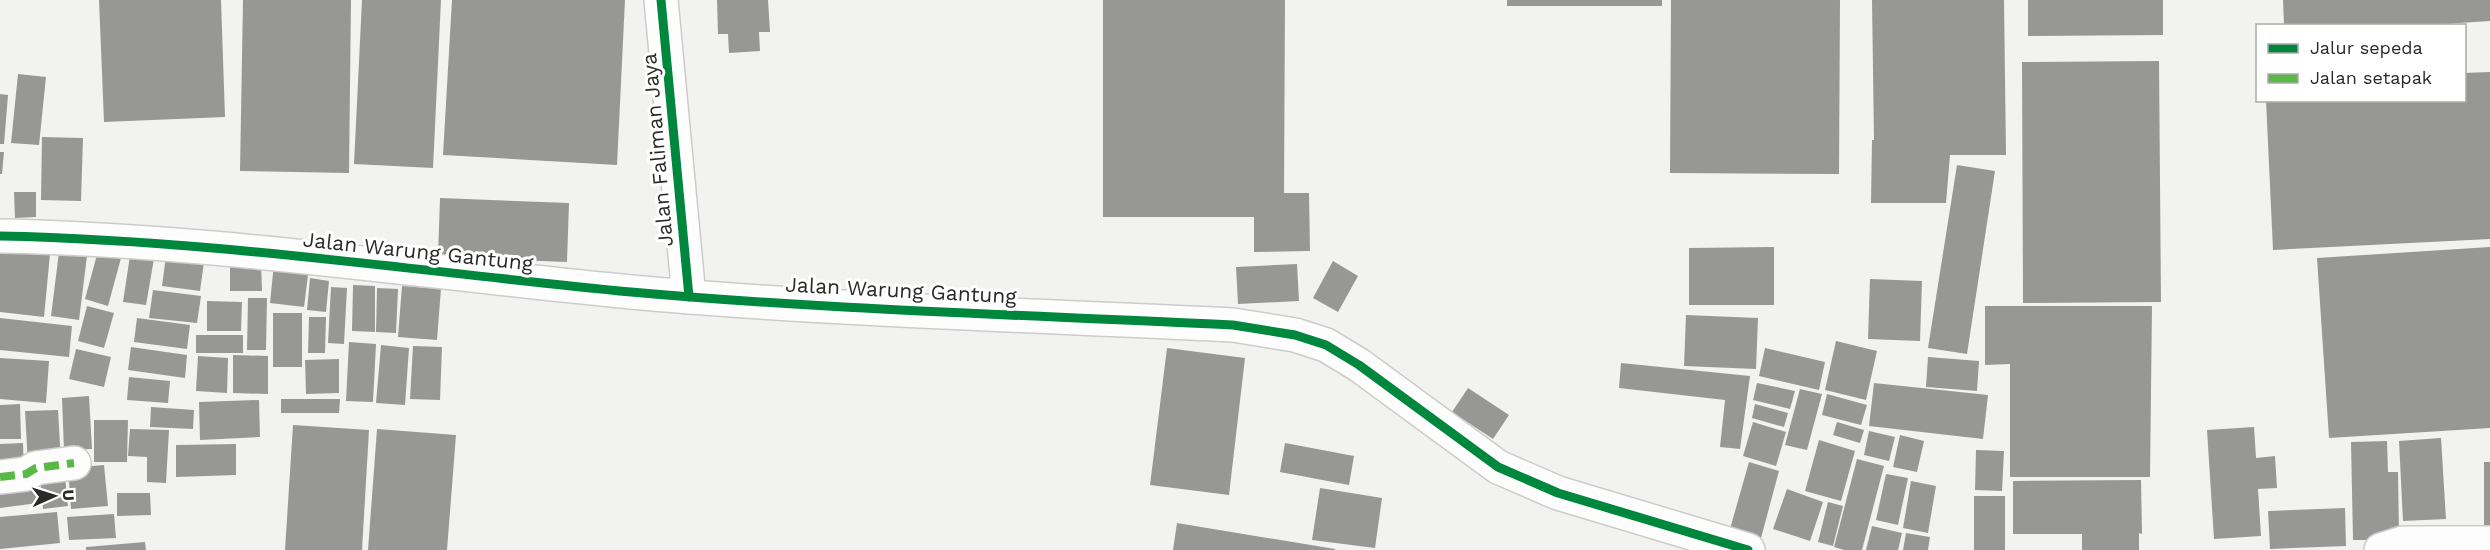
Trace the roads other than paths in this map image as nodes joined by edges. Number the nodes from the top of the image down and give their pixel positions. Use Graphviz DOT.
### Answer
graph roads {
  1 [pos="661,0"];
  2 [pos="0,236"];
  3 [pos="689,297"];
  4 [pos="74,463"];
  5 [pos="0,477"];
  6 [pos="2490,543"];
  7 [pos="1748,550"];
  8 [pos="2381,550"];
  1 -- 3 [label="street, Jalan Faliman Jaya"];
  2 -- 3 [label="street, Jalan Warung Gantung"];
  3 -- 7 [label="street, Jalan Warung Gantung"];
  4 -- 5 [label="street"];
  6 -- 8 [label="street"];
}
